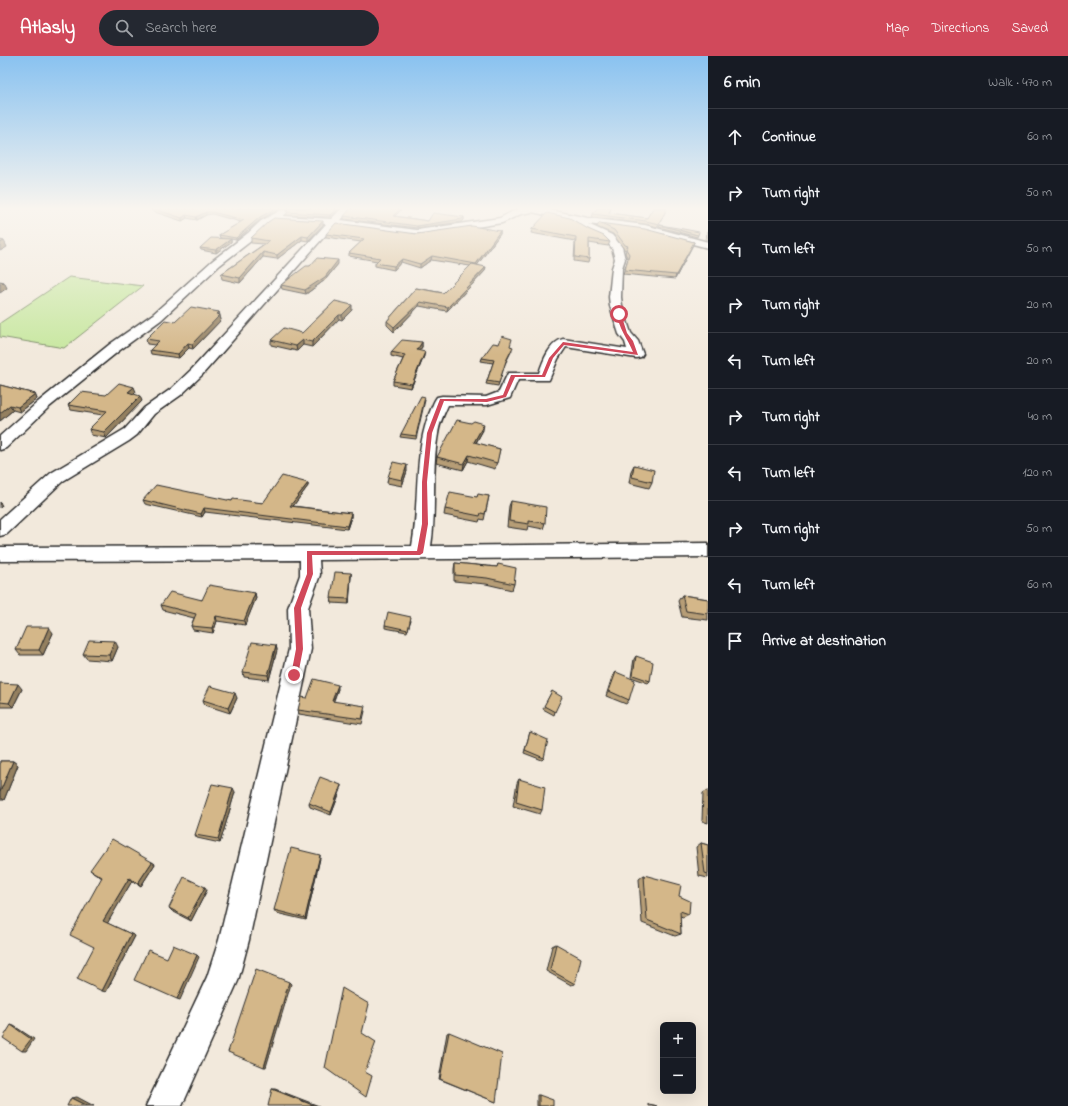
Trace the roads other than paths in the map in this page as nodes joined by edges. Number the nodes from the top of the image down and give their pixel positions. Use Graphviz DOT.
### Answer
graph roads {
  1 [pos="225,257"];
  2 [pos="302,257"];
  3 [pos="619,257"];
  4 [pos="0,445"];
  5 [pos="0,530"];
  6 [pos="708,550"];
  7 [pos="309,553"];
  8 [pos="420,553"];
  9 [pos="0,554"];
  10 [pos="164,1106"];
  1 -- 4 [label="street"];
  2 -- 5 [label="street"];
  3 -- 8 [label="street"];
  6 -- 8 [label="street"];
  7 -- 8 [label="street"];
  7 -- 9 [label="street"];
  7 -- 10 [label="street"];
}
